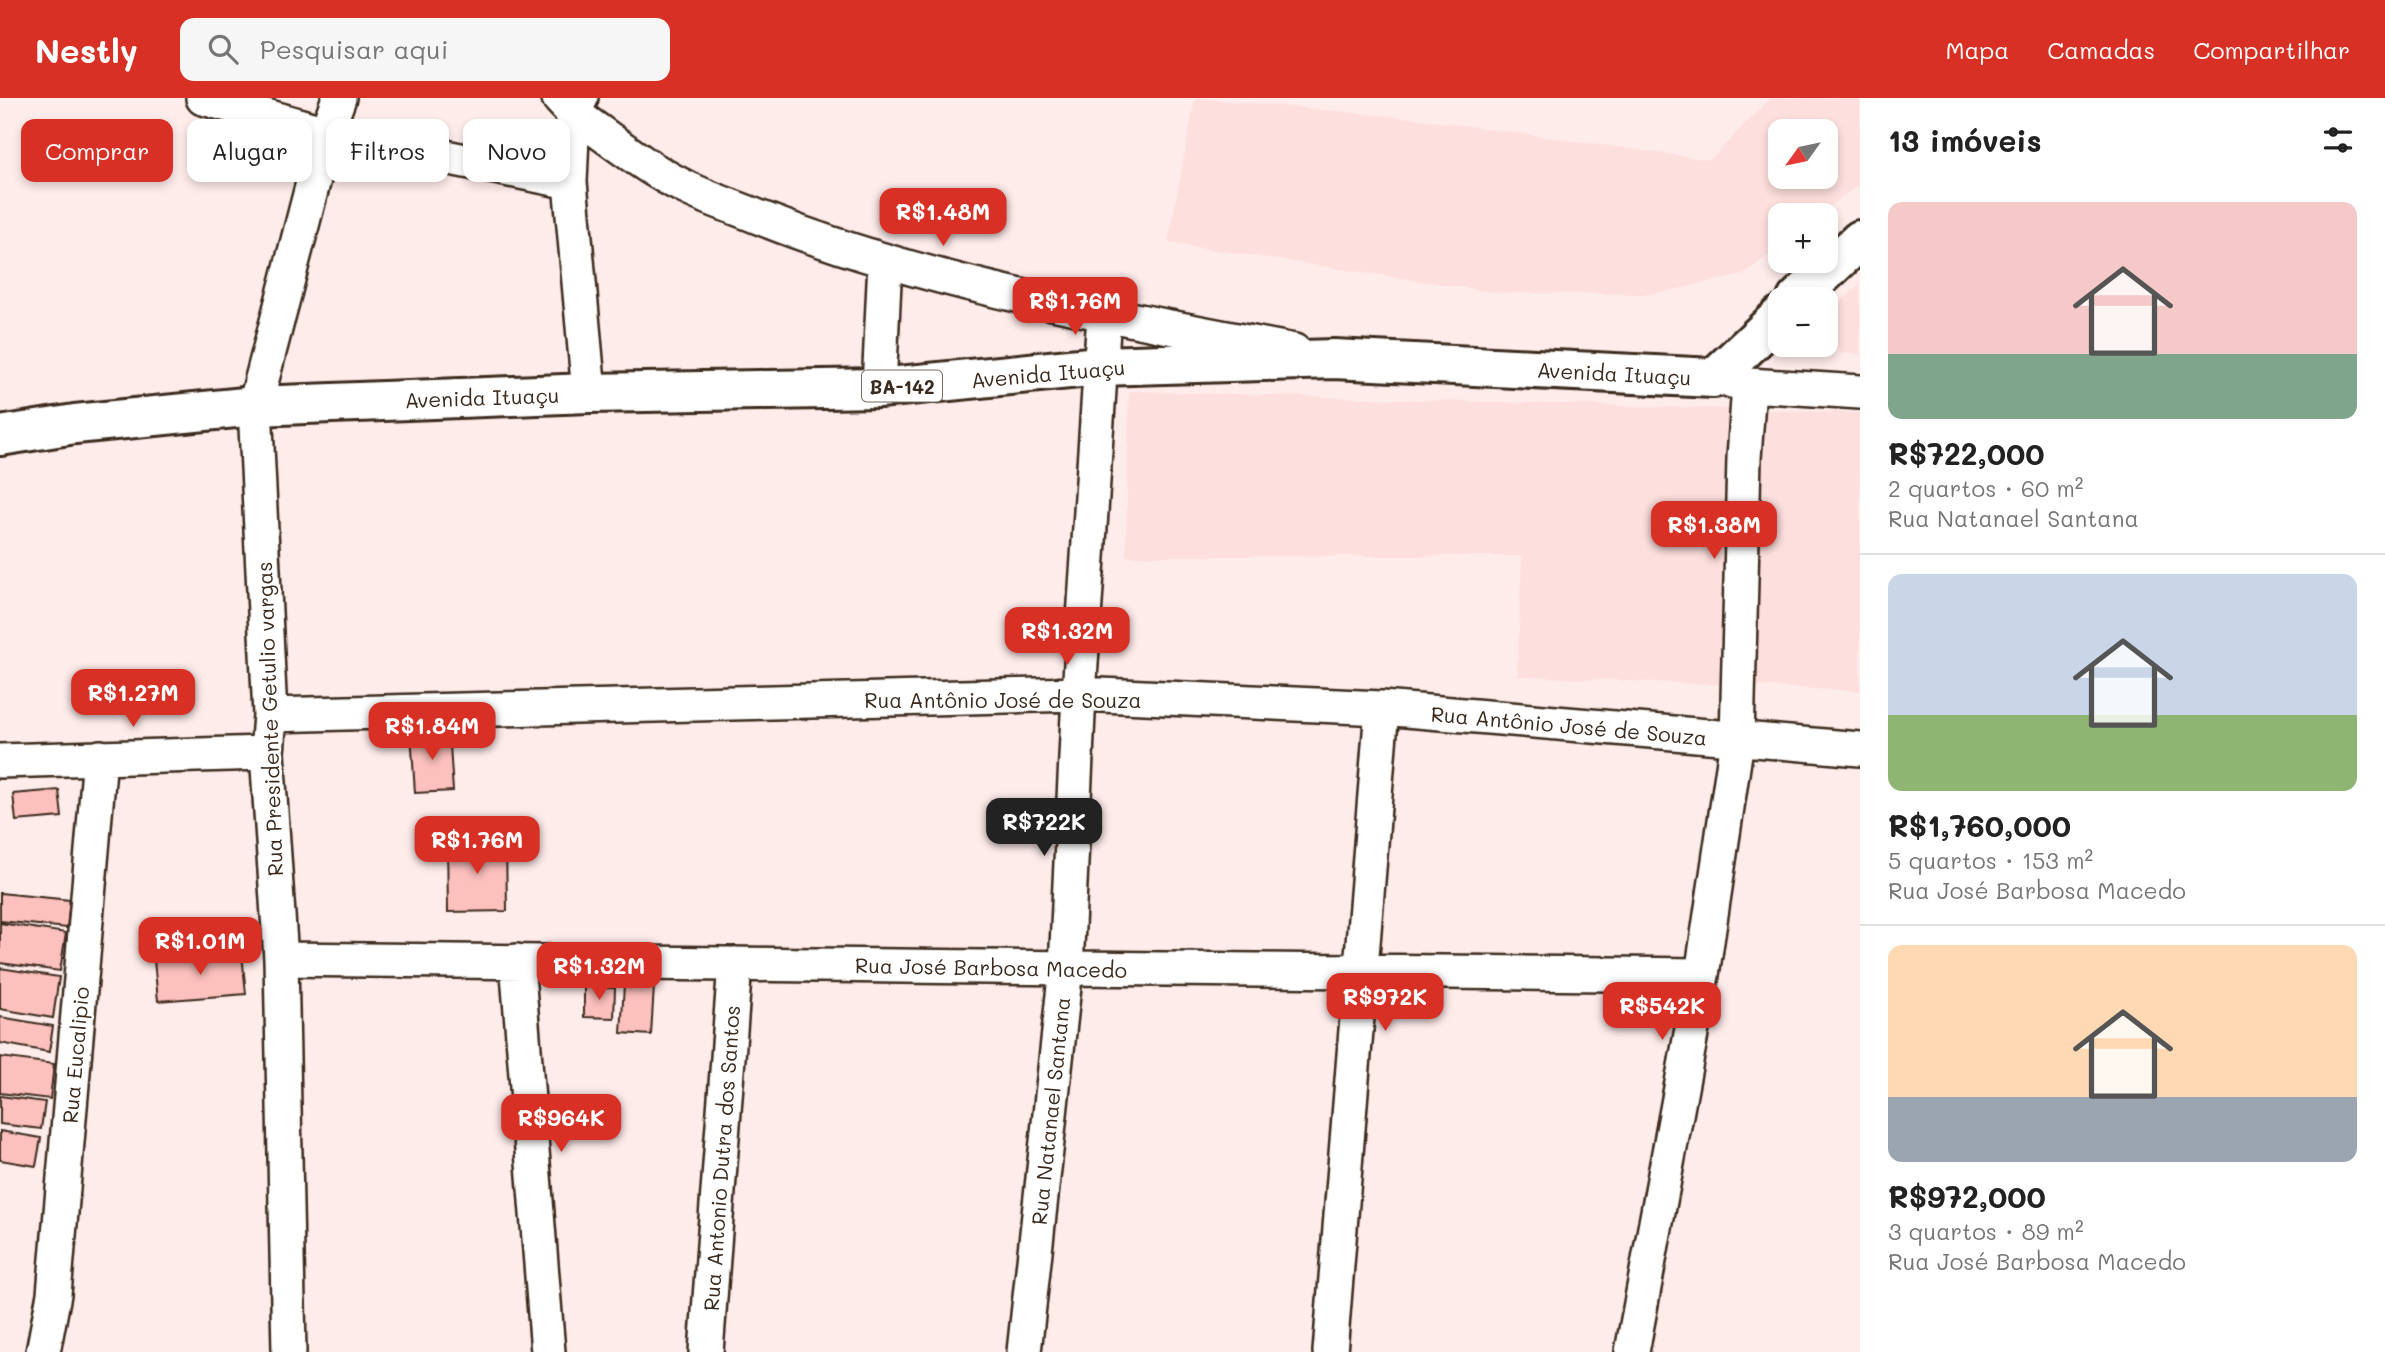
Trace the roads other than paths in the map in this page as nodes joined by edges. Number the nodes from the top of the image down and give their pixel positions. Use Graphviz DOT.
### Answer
graph roads {
  1 [pos="203,98"];
  2 [pos="339,98"];
  3 [pos="571,103"];
  4 [pos="332,119"];
  5 [pos="326,133"];
  6 [pos="326,137"];
  7 [pos="570,182"];
  8 [pos="1860,240"];
  9 [pos="886,261"];
  10 [pos="1810,287"];
  11 [pos="1104,314"];
  12 [pos="1768,332"];
  13 [pos="1334,359"];
  14 [pos="1099,366"];
  15 [pos="1732,382"];
  16 [pos="879,388"];
  17 [pos="1860,392"];
  18 [pos="589,393"];
  19 [pos="255,406"];
  20 [pos="0,436"];
  21 [pos="1079,694"];
  22 [pos="1382,708"];
  23 [pos="270,715"];
  24 [pos="1737,740"];
  25 [pos="1860,749"];
  26 [pos="267,753"];
  27 [pos="100,757"];
  28 [pos="0,761"];
  29 [pos="281,959"];
  30 [pos="517,961"];
  31 [pos="735,964"];
  32 [pos="1066,968"];
  33 [pos="1363,971"];
  34 [pos="1702,975"];
  35 [pos="43,1352"];
  36 [pos="289,1352"];
  37 [pos="548,1352"];
  38 [pos="706,1352"];
  39 [pos="1024,1352"];
  40 [pos="1330,1352"];
  41 [pos="1632,1352"];
  1 -- 5 [label="street"];
  2 -- 4 [label="street, Rua Presidente Getulio vargas"];
  3 -- 7 [label="street"];
  3 -- 9 [label="street"];
  6 -- 19 [label="street, Rua Presidente Getulio vargas"];
  7 -- 18 [label="street"];
  8 -- 10 [label="main road"];
  9 -- 11 [label="street"];
  9 -- 16 [label="street"];
  11 -- 13 [label="street"];
  11 -- 14 [label="street, Rua Natanael Santana"];
  12 -- 15 [label="main road, Avenida Ituaçu"];
  13 -- 14 [label="main road, Avenida Ituaçu / BA-142"];
  13 -- 15 [label="main road, Avenida Ituaçu / BA-142"];
  14 -- 16 [label="main road, Avenida Ituaçu / BA-142"];
  14 -- 21 [label="street, Rua Natanael Santana"];
  15 -- 17 [label="street"];
  15 -- 24 [label="street"];
  16 -- 18 [label="main road, Avenida Ituaçu / BA-142"];
  18 -- 19 [label="main road, Avenida Ituaçu / BA-142"];
  19 -- 20 [label="main road, Avenida Ituaçu / BA-142"];
  19 -- 23 [label="street, Rua Presidente Getulio vargas"];
  21 -- 22 [label="street, Rua Antônio José de Souza"];
  21 -- 23 [label="street, Rua Antônio José de Souza"];
  21 -- 32 [label="street, Rua Natanael Santana"];
  22 -- 24 [label="street, Rua Antônio José de Souza"];
  22 -- 33 [label="street"];
  23 -- 26 [label="street, Rua Presidente Getulio vargas"];
  24 -- 25 [label="street, Rua Antônio José de Souza"];
  24 -- 34 [label="street"];
  26 -- 27 [label="street"];
  26 -- 29 [label="street, Rua Presidente Getulio vargas"];
  27 -- 28 [label="street"];
  27 -- 35 [label="street, Rua Eucalipio"];
  29 -- 30 [label="street, Rua José Barbosa Macedo"];
  29 -- 36 [label="street, Rua Presidente Getulio vargas"];
  30 -- 31 [label="street, Rua José Barbosa Macedo"];
  30 -- 37 [label="street"];
  31 -- 32 [label="street, Rua José Barbosa Macedo"];
  31 -- 38 [label="street, Rua Antonio Dutra dos Santos"];
  32 -- 33 [label="street, Rua José Barbosa Macedo"];
  32 -- 39 [label="street, Rua Natanael Santana"];
  33 -- 34 [label="street, Rua José Barbosa Macedo"];
  33 -- 40 [label="street"];
  34 -- 41 [label="street"];
}
